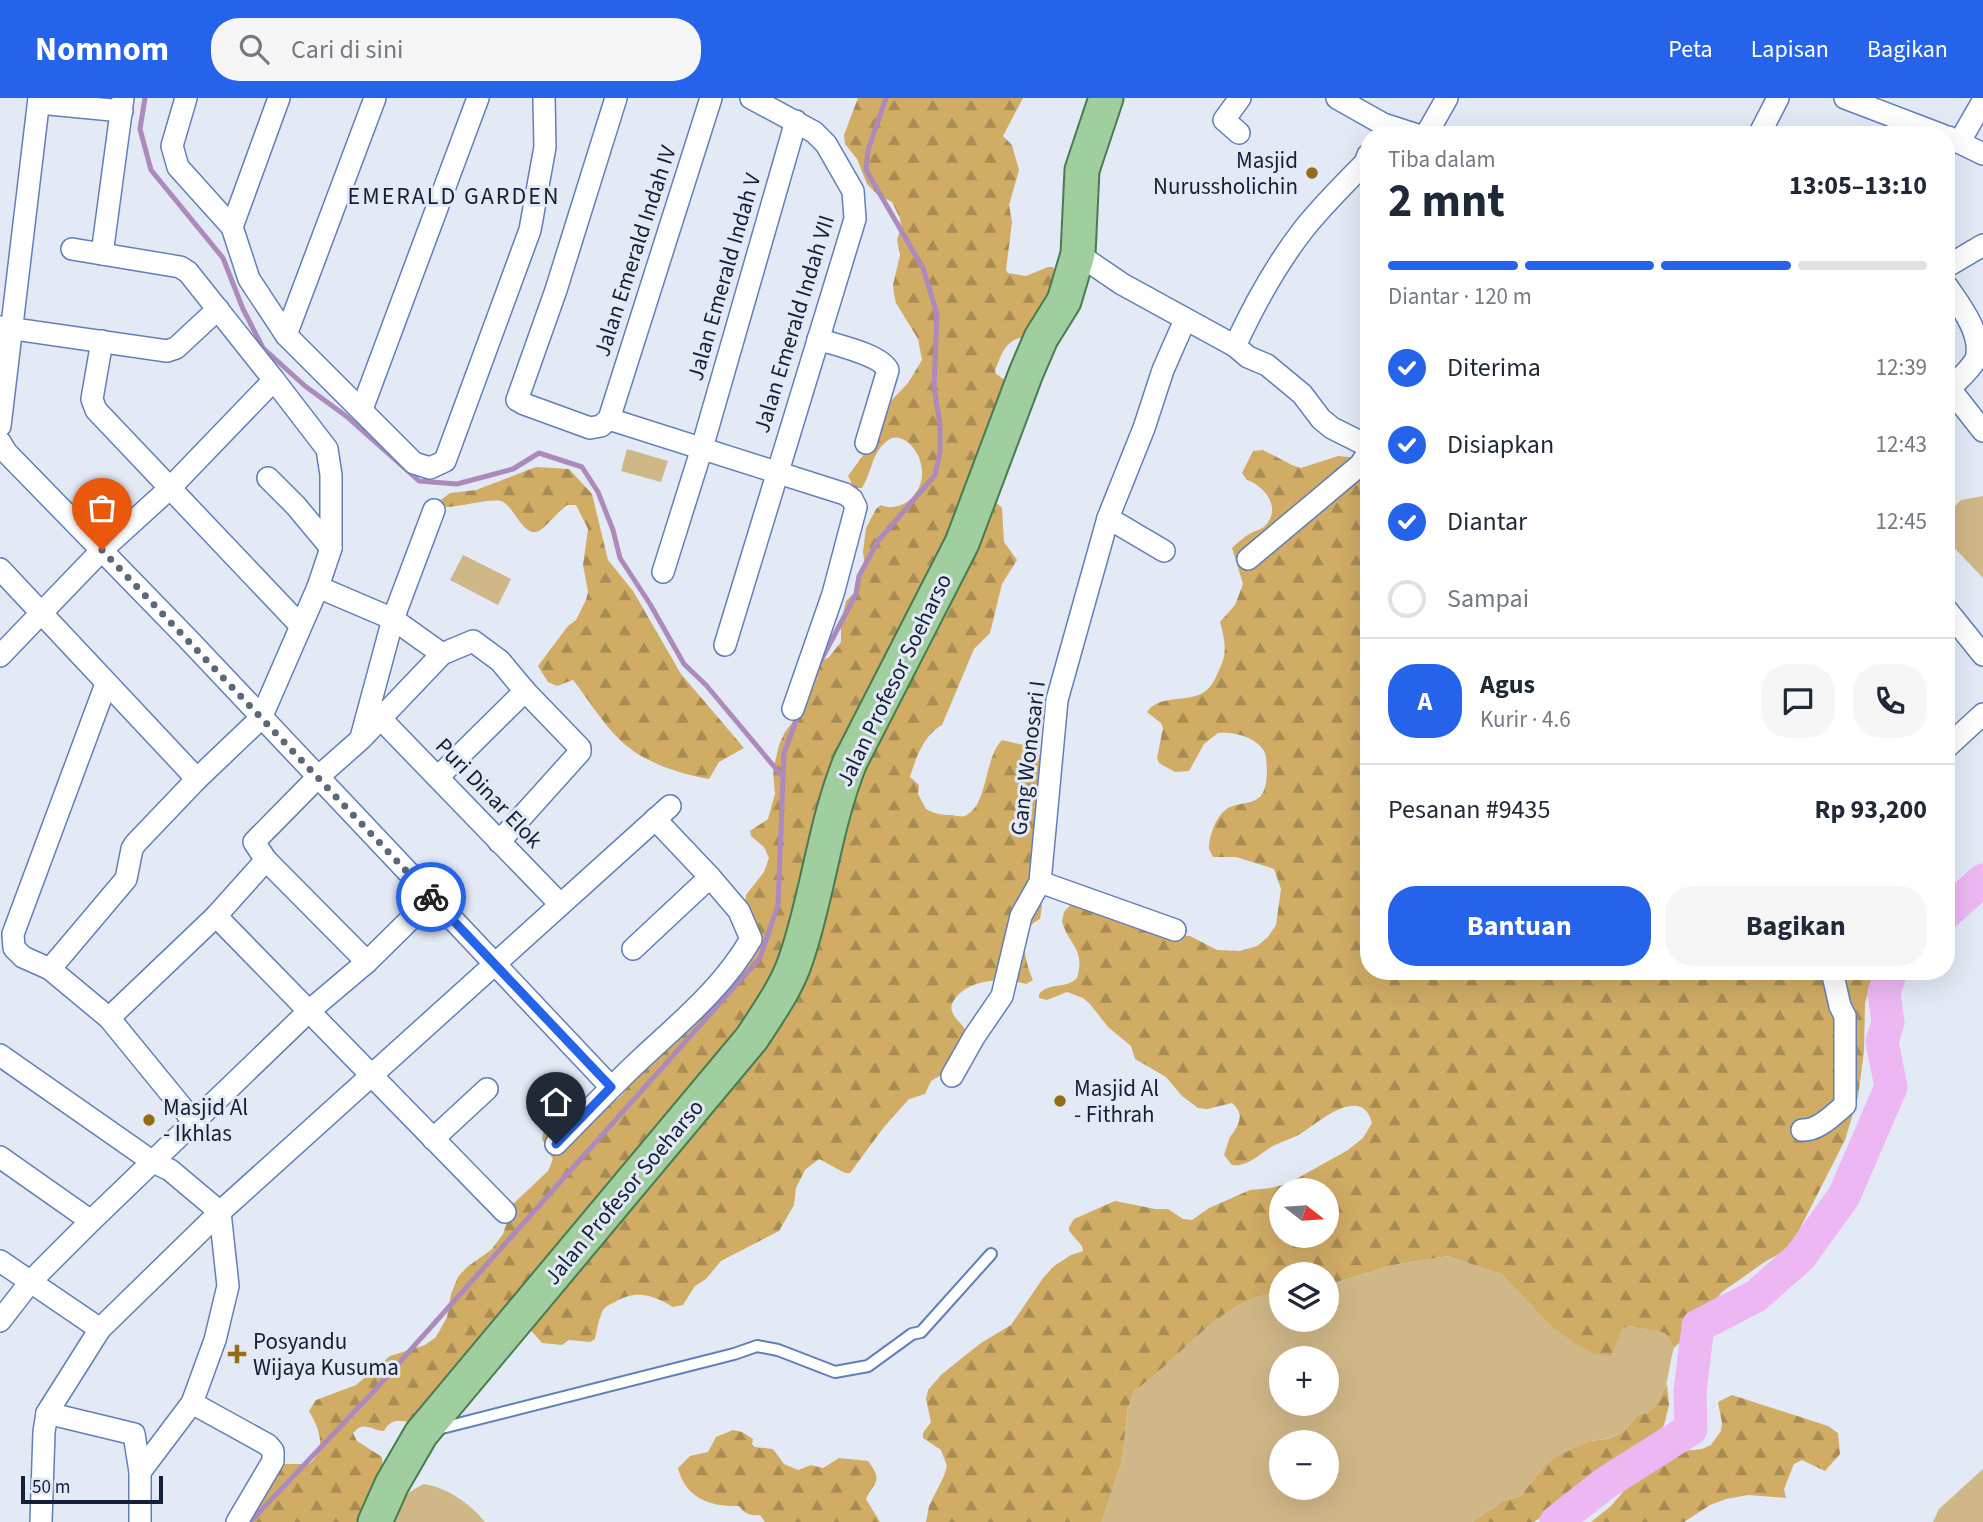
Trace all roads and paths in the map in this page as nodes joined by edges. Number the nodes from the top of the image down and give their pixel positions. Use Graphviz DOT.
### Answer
graph roads {
  1 [pos="186,98"];
  2 [pos="279,98"];
  3 [pos="478,98"];
  4 [pos="544,98"];
  5 [pos="615,98"];
  6 [pos="711,98"];
  7 [pos="751,98"];
  8 [pos="1106,98"];
  9 [pos="1240,98"];
  10 [pos="1337,98"];
  11 [pos="1447,98"];
  12 [pos="1778,98"];
  13 [pos="1845,98"];
  14 [pos="369,100"];
  15 [pos="39,101"];
  16 [pos="1983,101"];
  17 [pos="123,104"];
  18 [pos="796,121"];
  19 [pos="1377,126"];
  20 [pos="1431,126"];
  21 [pos="1764,126"];
  22 [pos="1920,126"];
  23 [pos="1955,131"];
  24 [pos="1239,133"];
  25 [pos="1955,140"];
  26 [pos="1983,154"];
  27 [pos="1360,168"];
  28 [pos="232,227"];
  29 [pos="1983,245"];
  30 [pos="72,249"];
  31 [pos="102,254"];
  32 [pos="1078,254"];
  33 [pos="1955,262"];
  34 [pos="1955,299"];
  35 [pos="218,309"];
  36 [pos="1185,320"];
  37 [pos="6,328"];
  38 [pos="286,335"];
  39 [pos="818,339"];
  40 [pos="102,341"];
  41 [pos="1235,346"];
  42 [pos="274,380"];
  43 [pos="1955,383"];
  44 [pos="1955,399"];
  45 [pos="362,409"];
  46 [pos="609,419"];
  47 [pos="0,426"];
  48 [pos="1983,431"];
  49 [pos="0,442"];
  50 [pos="1360,442"];
  51 [pos="866,443"];
  52 [pos="702,448"];
  53 [pos="1360,465"];
  54 [pos="777,471"];
  55 [pos="268,478"];
  56 [pos="170,488"];
  57 [pos="434,510"];
  58 [pos="1108,518"];
  59 [pos="331,548"];
  60 [pos="102,550"];
  61 [pos="1164,551"];
  62 [pos="1248,559"];
  63 [pos="0,569"];
  64 [pos="663,572"];
  65 [pos="318,587"];
  66 [pos="41,614"];
  67 [pos="393,619"];
  68 [pos="1955,620"];
  69 [pos="300,625"];
  70 [pos="725,645"];
  71 [pos="442,654"];
  72 [pos="1983,655"];
  73 [pos="0,656"];
  74 [pos="106,684"];
  75 [pos="525,691"];
  76 [pos="793,709"];
  77 [pos="1983,714"];
  78 [pos="261,718"];
  79 [pos="380,718"];
  80 [pos="360,739"];
  81 [pos="1955,740"];
  82 [pos="318,777"];
  83 [pos="438,777"];
  84 [pos="197,779"];
  85 [pos="499,842"];
  86 [pos="267,860"];
  87 [pos="710,877"];
  88 [pos="1040,882"];
  89 [pos="432,898"];
  90 [pos="560,904"];
  91 [pos="216,916"];
  92 [pos="1175,930"];
  93 [pos="633,949"];
  94 [pos="367,962"];
  95 [pos="494,963"];
  96 [pos="50,969"];
  97 [pos="1834,980"];
  98 [pos="309,1011"];
  99 [pos="109,1018"];
  100 [pos="0,1055"];
  101 [pos="370,1076"];
  102 [pos="951,1076"];
  103 [pos="611,1087"];
  104 [pos="487,1089"];
  105 [pos="194,1122"];
  106 [pos="1802,1130"];
  107 [pos="433,1139"];
  108 [pos="556,1144"];
  109 [pos="0,1157"];
  110 [pos="153,1162"];
  111 [pos="220,1212"];
  112 [pos="505,1212"];
  113 [pos="91,1221"];
  114 [pos="991,1254"];
  115 [pos="0,1261"];
  116 [pos="31,1281"];
  117 [pos="0,1321"];
  118 [pos="100,1329"];
  119 [pos="192,1403"];
  120 [pos="47,1413"];
  121 [pos="421,1434"];
  122 [pos="140,1472"];
  123 [pos="41,1522"];
  124 [pos="140,1522"];
  125 [pos="237,1522"];
  126 [pos="375,1522"];
  1 -- 28 [label="street"];
  2 -- 28 [label="street"];
  3 -- 45 [label="street"];
  4 -- 45 [label="street"];
  5 -- 46 [label="street"];
  6 -- 46 [label="street, Jalan Emerald Indah IV"];
  7 -- 18 [label="street"];
  8 -- 32 [label="main road, Jalan Profesor Soeharso"];
  9 -- 24 [label="street"];
  10 -- 19 [label="street"];
  11 -- 20 [label="street"];
  12 -- 21 [label="street"];
  13 -- 22 [label="street"];
  14 -- 38 [label="street"];
  15 -- 17 [label="street"];
  15 -- 37 [label="street"];
  16 -- 23 [label="street"];
  17 -- 31 [label="street"];
  18 -- 39 [label="street, Jalan Emerald Indah VII"];
  18 -- 52 [label="street, Jalan Emerald Indah V"];
  25 -- 26 [label="street"];
  27 -- 41 [label="street"];
  28 -- 38 [label="street"];
  29 -- 33 [label="street"];
  30 -- 31 [label="street"];
  31 -- 35 [label="street"];
  32 -- 36 [label="street"];
  32 -- 121 [label="main road, Jalan Profesor Soeharso"];
  34 -- 43 [label="street"];
  35 -- 40 [label="street"];
  35 -- 42 [label="street"];
  36 -- 41 [label="street"];
  36 -- 58 [label="street, Gang Wonosari I"];
  37 -- 40 [label="street"];
  37 -- 47 [label="street"];
  38 -- 45 [label="street"];
  39 -- 51 [label="street"];
  39 -- 54 [label="street, Jalan Emerald Indah VII"];
  40 -- 56 [label="street"];
  41 -- 50 [label="street"];
  42 -- 56 [label="street"];
  42 -- 59 [label="street"];
  44 -- 48 [label="street"];
  46 -- 52 [label="street"];
  49 -- 60 [label="street"];
  52 -- 54 [label="street"];
  52 -- 64 [label="street, Jalan Emerald Indah V"];
  53 -- 62 [label="street"];
  54 -- 70 [label="street, Jalan Emerald Indah VII"];
  54 -- 76 [label="street"];
  55 -- 59 [label="street"];
  56 -- 60 [label="street"];
  56 -- 69 [label="street"];
  57 -- 67 [label="street"];
  58 -- 61 [label="street"];
  58 -- 88 [label="street, Gang Wonosari I"];
  59 -- 65 [label="street"];
  60 -- 66 [label="street"];
  60 -- 78 [label="street"];
  63 -- 66 [label="street"];
  65 -- 67 [label="street"];
  65 -- 69 [label="street"];
  66 -- 73 [label="street"];
  66 -- 74 [label="street"];
  67 -- 71 [label="street"];
  67 -- 80 [label="street"];
  68 -- 72 [label="street"];
  69 -- 78 [label="street"];
  71 -- 75 [label="street"];
  71 -- 79 [label="street"];
  74 -- 84 [label="street"];
  74 -- 96 [label="street"];
  75 -- 83 [label="street"];
  75 -- 85 [label="street"];
  77 -- 81 [label="street"];
  78 -- 82 [label="street"];
  78 -- 84 [label="street"];
  79 -- 80 [label="street"];
  79 -- 83 [label="street, Puri Dinar Elok"];
  80 -- 82 [label="street"];
  82 -- 86 [label="street"];
  82 -- 89 [label="street"];
  83 -- 85 [label="street, Puri Dinar Elok"];
  84 -- 96 [label="street"];
  85 -- 90 [label="street, Puri Dinar Elok"];
  86 -- 91 [label="street"];
  86 -- 94 [label="street"];
  87 -- 90 [label="street"];
  87 -- 93 [label="street"];
  87 -- 103 [label="street"];
  88 -- 92 [label="street"];
  88 -- 102 [label="street, Gang Wonosari I"];
  89 -- 94 [label="street"];
  89 -- 95 [label="street"];
  90 -- 95 [label="street"];
  91 -- 98 [label="street"];
  91 -- 99 [label="street"];
  94 -- 98 [label="street"];
  95 -- 101 [label="street"];
  95 -- 103 [label="street"];
  96 -- 99 [label="street"];
  97 -- 106 [label="street"];
  98 -- 101 [label="street"];
  98 -- 105 [label="street"];
  99 -- 105 [label="street"];
  100 -- 110 [label="street"];
  101 -- 107 [label="street"];
  101 -- 111 [label="street"];
  103 -- 108 [label="street"];
  104 -- 107 [label="street"];
  105 -- 110 [label="street"];
  107 -- 112 [label="street"];
  109 -- 113 [label="street"];
  110 -- 111 [label="street"];
  110 -- 113 [label="street"];
  111 -- 118 [label="street"];
  111 -- 119 [label="street"];
  113 -- 116 [label="street"];
  114 -- 121 [label="lane"];
  115 -- 116 [label="street"];
  116 -- 117 [label="street"];
  116 -- 118 [label="street"];
  118 -- 120 [label="street"];
  119 -- 122 [label="street"];
  119 -- 125 [label="street"];
  120 -- 122 [label="street"];
  120 -- 123 [label="street"];
  121 -- 126 [label="main road, Jalan Profesor Soeharso"];
  122 -- 124 [label="street"];
}
